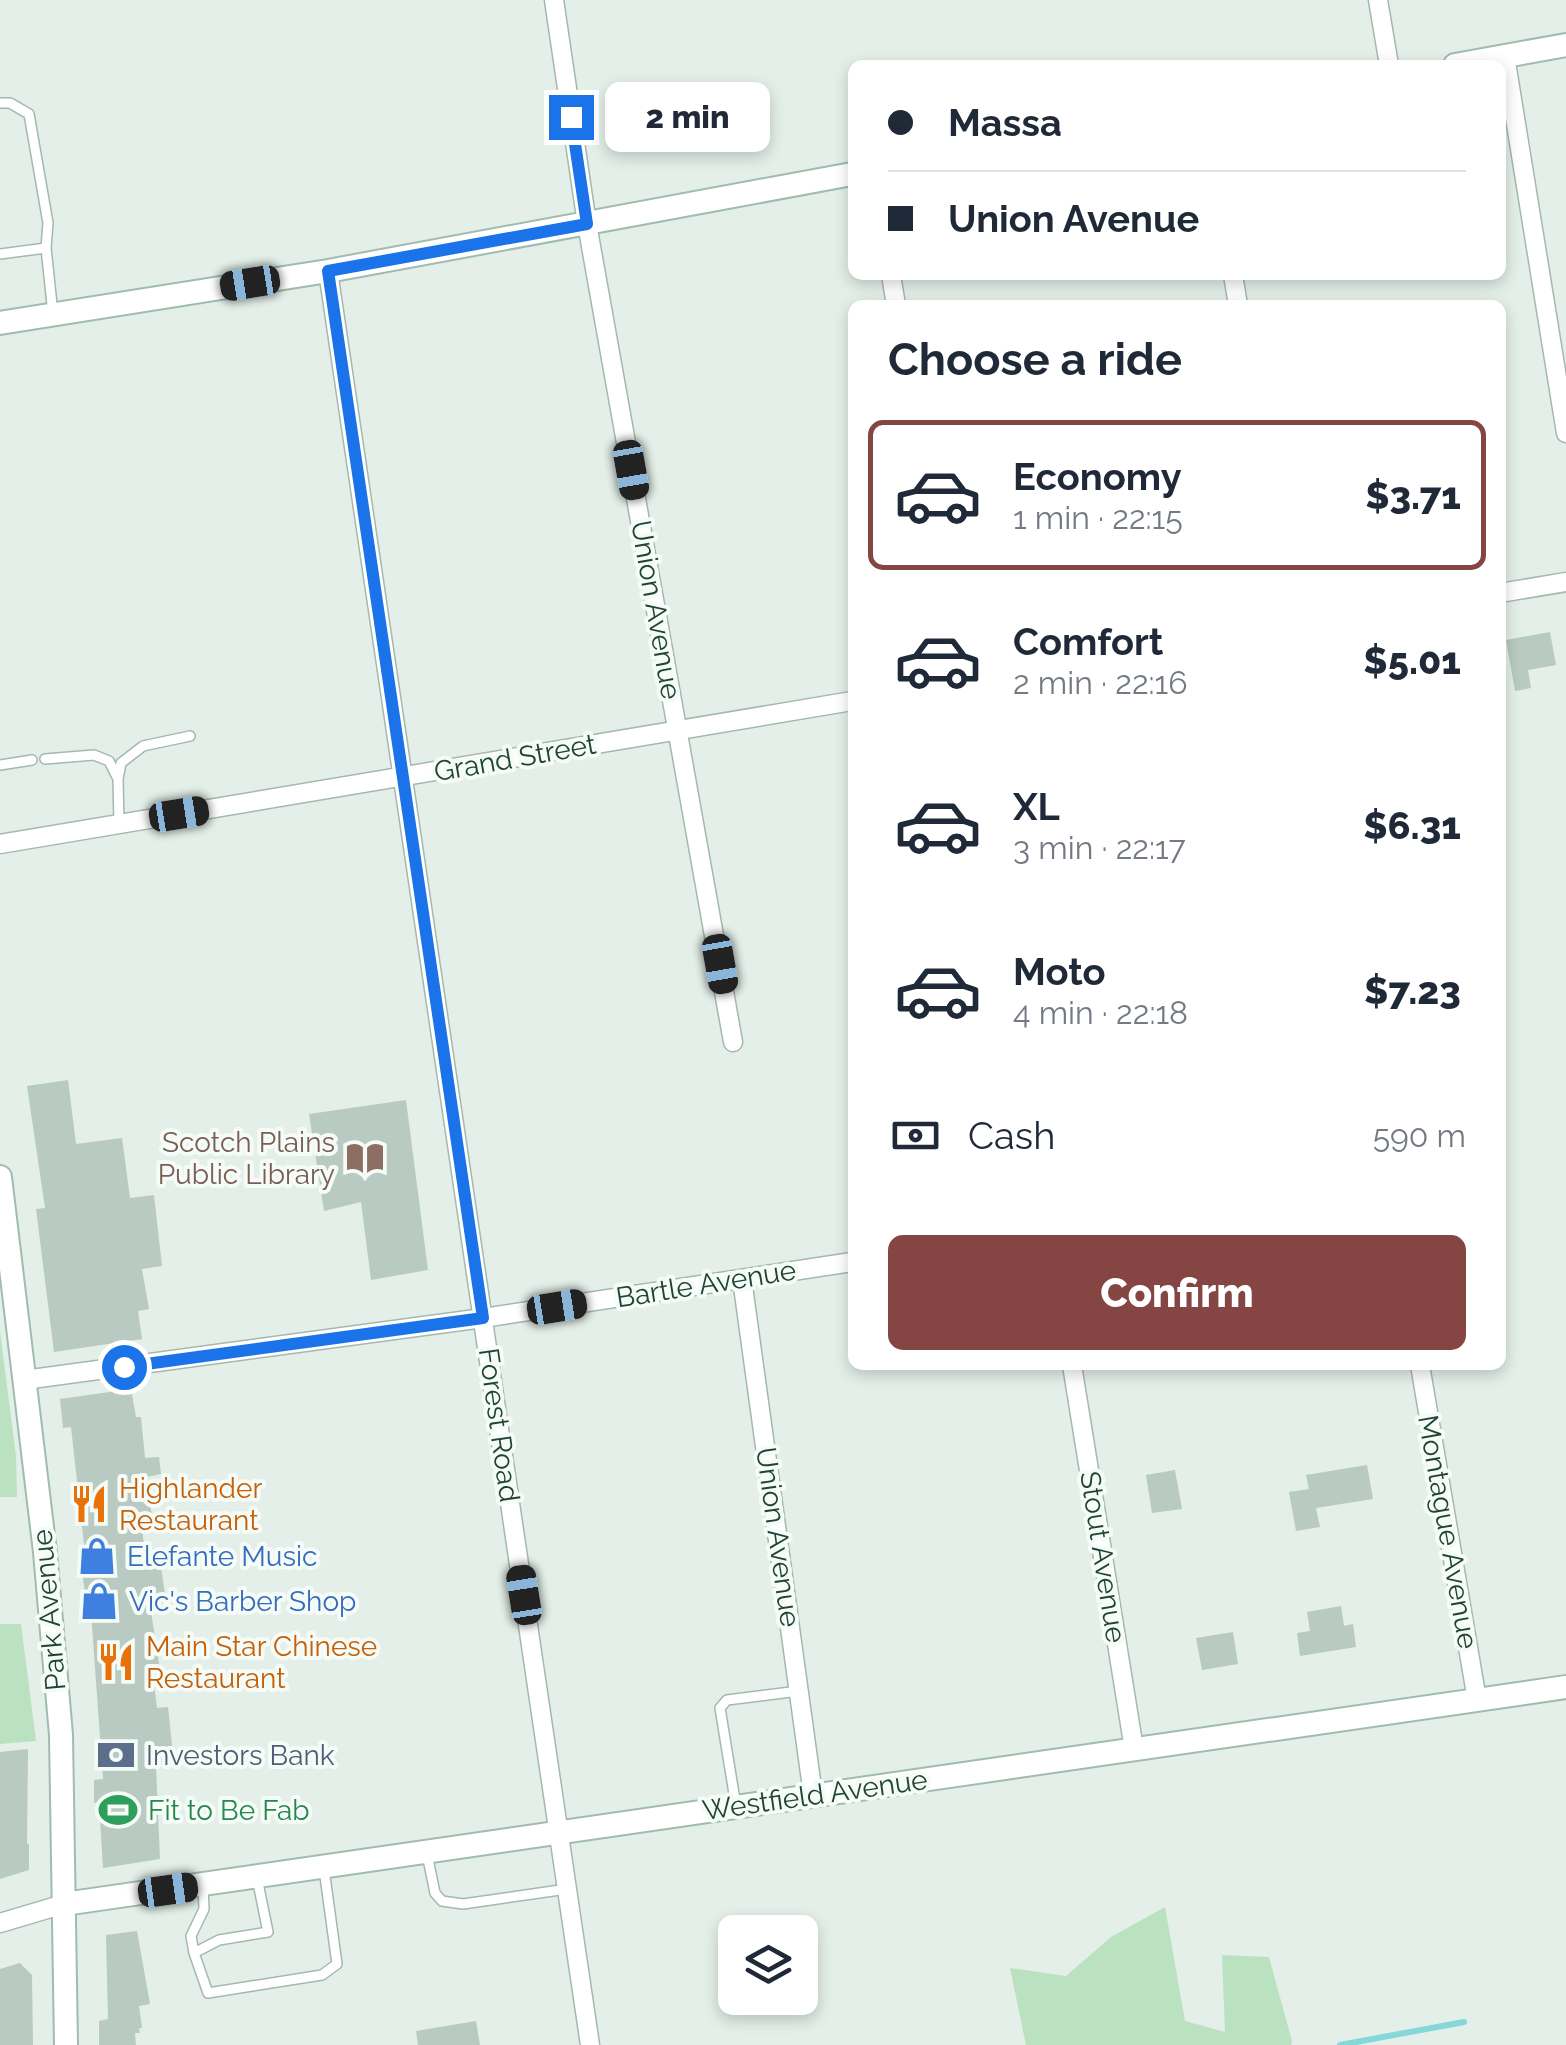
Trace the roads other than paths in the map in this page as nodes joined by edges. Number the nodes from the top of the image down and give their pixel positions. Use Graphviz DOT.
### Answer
graph roads {
  1 [pos="554,0"];
  2 [pos="1378,0"];
  3 [pos="1566,45"];
  4 [pos="1505,56"];
  5 [pos="1388,60"];
  6 [pos="1483,60"];
  7 [pos="1506,60"];
  8 [pos="1506,61"];
  9 [pos="0,103"];
  10 [pos="848,175"];
  11 [pos="587,224"];
  12 [pos="46,248"];
  13 [pos="0,254"];
  14 [pos="328,271"];
  15 [pos="54,314"];
  16 [pos="0,322"];
  17 [pos="1558,330"];
  18 [pos="1566,433"];
  19 [pos="1566,582"];
  20 [pos="1506,591"];
  21 [pos="848,702"];
  22 [pos="678,730"];
  23 [pos="190,736"];
  24 [pos="45,759"];
  25 [pos="32,760"];
  26 [pos="0,765"];
  27 [pos="403,777"];
  28 [pos="118,779"];
  29 [pos="118,824"];
  30 [pos="0,844"];
  31 [pos="734,1042"];
  32 [pos="0,1178"];
  33 [pos="4,1238"];
  34 [pos="848,1263"];
  35 [pos="742,1279"];
  36 [pos="6,1282"];
  37 [pos="483,1318"];
  38 [pos="1073,1370"];
  39 [pos="1421,1370"];
  40 [pos="24,1380"];
  41 [pos="1566,1687"];
  42 [pos="799,1691"];
  43 [pos="1477,1700"];
  44 [pos="1134,1749"];
  45 [pos="813,1795"];
  46 [pos="736,1806"];
  47 [pos="559,1832"];
  48 [pos="427,1852"];
  49 [pos="324,1866"];
  50 [pos="257,1876"];
  51 [pos="203,1885"];
  52 [pos="567,1889"];
  53 [pos="64,1904"];
  54 [pos="0,1923"];
  55 [pos="194,1952"];
  56 [pos="66,2045"];
  57 [pos="590,2045"];
  1 -- 11 [label="street, Union Avenue"];
  2 -- 5 [label="street"];
  3 -- 4 [label="street"];
  4 -- 6 [label="street"];
  4 -- 7 [label="street"];
  8 -- 17 [label="street"];
  9 -- 12 [label="lane"];
  10 -- 11 [label="street"];
  11 -- 14 [label="street"];
  11 -- 22 [label="street, Union Avenue"];
  12 -- 13 [label="lane"];
  12 -- 15 [label="lane"];
  14 -- 15 [label="street"];
  14 -- 27 [label="street, Forest Road"];
  15 -- 16 [label="street"];
  17 -- 18 [label="street"];
  19 -- 20 [label="street"];
  21 -- 22 [label="street, Grand Street"];
  22 -- 27 [label="street, Grand Street"];
  22 -- 31 [label="street, Union Avenue"];
  23 -- 28 [label="lane"];
  24 -- 28 [label="lane"];
  25 -- 26 [label="lane"];
  27 -- 29 [label="street, Grand Street"];
  27 -- 37 [label="street, Forest Road"];
  28 -- 29 [label="lane"];
  29 -- 30 [label="street, Grand Street"];
  32 -- 33 [label="street, Park Avenue"];
  33 -- 36 [label="street, Park Avenue"];
  34 -- 35 [label="street, Bartle Avenue"];
  35 -- 37 [label="street, Bartle Avenue"];
  35 -- 42 [label="street, Union Avenue"];
  36 -- 40 [label="street, Park Avenue"];
  37 -- 40 [label="street, Bartle Avenue"];
  37 -- 47 [label="street, Forest Road"];
  38 -- 44 [label="street, Stout Avenue"];
  39 -- 43 [label="street, Montague Avenue"];
  40 -- 53 [label="street, Park Avenue"];
  41 -- 43 [label="street, Westfield Avenue"];
  42 -- 45 [label="street, Union Avenue"];
  42 -- 46 [label="lane"];
  43 -- 44 [label="street, Westfield Avenue"];
  44 -- 45 [label="street, Westfield Avenue"];
  45 -- 46 [label="street, Westfield Avenue"];
  46 -- 47 [label="street, Westfield Avenue"];
  47 -- 48 [label="street, Westfield Avenue"];
  47 -- 52 [label="street, Forest Road"];
  48 -- 49 [label="street, Westfield Avenue"];
  48 -- 52 [label="lane"];
  49 -- 50 [label="street, Westfield Avenue"];
  49 -- 55 [label="lane"];
  50 -- 51 [label="street, Westfield Avenue"];
  50 -- 55 [label="lane"];
  51 -- 53 [label="street, Westfield Avenue"];
  51 -- 55 [label="lane"];
  52 -- 57 [label="street, Forest Road"];
  53 -- 54 [label="street"];
  53 -- 56 [label="street, Park Avenue"];
}
